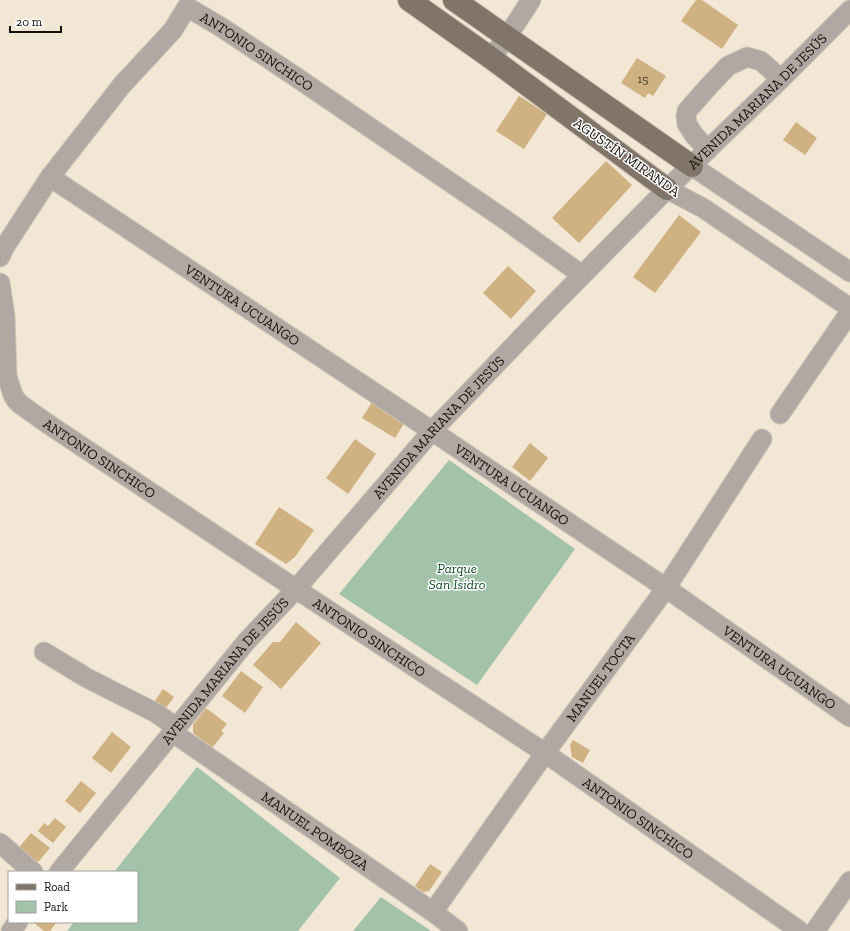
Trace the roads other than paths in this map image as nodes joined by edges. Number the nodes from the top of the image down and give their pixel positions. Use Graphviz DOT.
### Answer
graph roads {
  1 [pos="410,0"];
  2 [pos="454,0"];
  3 [pos="532,0"];
  4 [pos="189,4"];
  5 [pos="850,10"];
  6 [pos="507,37"];
  7 [pos="491,58"];
  8 [pos="781,79"];
  9 [pos="708,150"];
  10 [pos="692,166"];
  11 [pos="50,177"];
  12 [pos="667,189"];
  13 [pos="0,257"];
  14 [pos="850,272"];
  15 [pos="582,275"];
  16 [pos="0,283"];
  17 [pos="850,308"];
  18 [pos="850,312"];
  19 [pos="780,414"];
  20 [pos="432,430"];
  21 [pos="762,439"];
  22 [pos="666,588"];
  23 [pos="296,589"];
  24 [pos="44,652"];
  25 [pos="850,717"];
  26 [pos="174,730"];
  27 [pos="545,753"];
  28 [pos="0,843"];
  29 [pos="32,871"];
  30 [pos="60,871"];
  31 [pos="850,881"];
  32 [pos="433,912"];
  33 [pos="17,923"];
  34 [pos="11,931"];
  35 [pos="458,931"];
  36 [pos="800,931"];
  37 [pos="815,931"];
  1 -- 7 [label="main road, AGUSTÍN MIRANDA"];
  2 -- 6 [label="main road"];
  3 -- 6 [label="street"];
  4 -- 11 [label="street, ANTONIO SINCHICO"];
  4 -- 15 [label="street, ANTONIO SINCHICO"];
  5 -- 8 [label="street, AVENIDA MARIANA DE JESÚS"];
  6 -- 7 [label="street"];
  6 -- 10 [label="main road"];
  7 -- 12 [label="main road, AGUSTÍN MIRANDA"];
  8 -- 9 [label="street, AVENIDA MARIANA DE JESÚS"];
  8 -- 9 [label="street"];
  9 -- 10 [label="street, AVENIDA MARIANA DE JESÚS"];
  10 -- 12 [label="street, AVENIDA MARIANA DE JESÚS"];
  10 -- 14 [label="street"];
  11 -- 13 [label="street, ANTONIO SINCHICO"];
  11 -- 20 [label="street, VENTURA UCUANGO"];
  12 -- 15 [label="street, AVENIDA MARIANA DE JESÚS"];
  12 -- 17 [label="street, AGUSTÍN MIRANDA"];
  15 -- 20 [label="street, AVENIDA MARIANA DE JESÚS"];
  16 -- 23 [label="street, ANTONIO SINCHICO"];
  18 -- 19 [label="street"];
  20 -- 22 [label="street, VENTURA UCUANGO"];
  20 -- 23 [label="street, AVENIDA MARIANA DE JESÚS"];
  21 -- 22 [label="street, MANUEL TOCTA"];
  22 -- 25 [label="street, VENTURA UCUANGO"];
  22 -- 27 [label="street, MANUEL TOCTA"];
  23 -- 26 [label="street, AVENIDA MARIANA DE JESÚS"];
  23 -- 27 [label="street, ANTONIO SINCHICO"];
  24 -- 26 [label="street, MANUEL POMBOZA"];
  26 -- 30 [label="street, AVENIDA MARIANA DE JESÚS"];
  26 -- 32 [label="street, MANUEL POMBOZA"];
  27 -- 32 [label="street, MANUEL TOCTA"];
  27 -- 36 [label="street, ANTONIO SINCHICO"];
  28 -- 29 [label="street"];
  31 -- 37 [label="street"];
  32 -- 35 [label="street, MANUEL POMBOZA"];
  33 -- 34 [label="street"];
}
